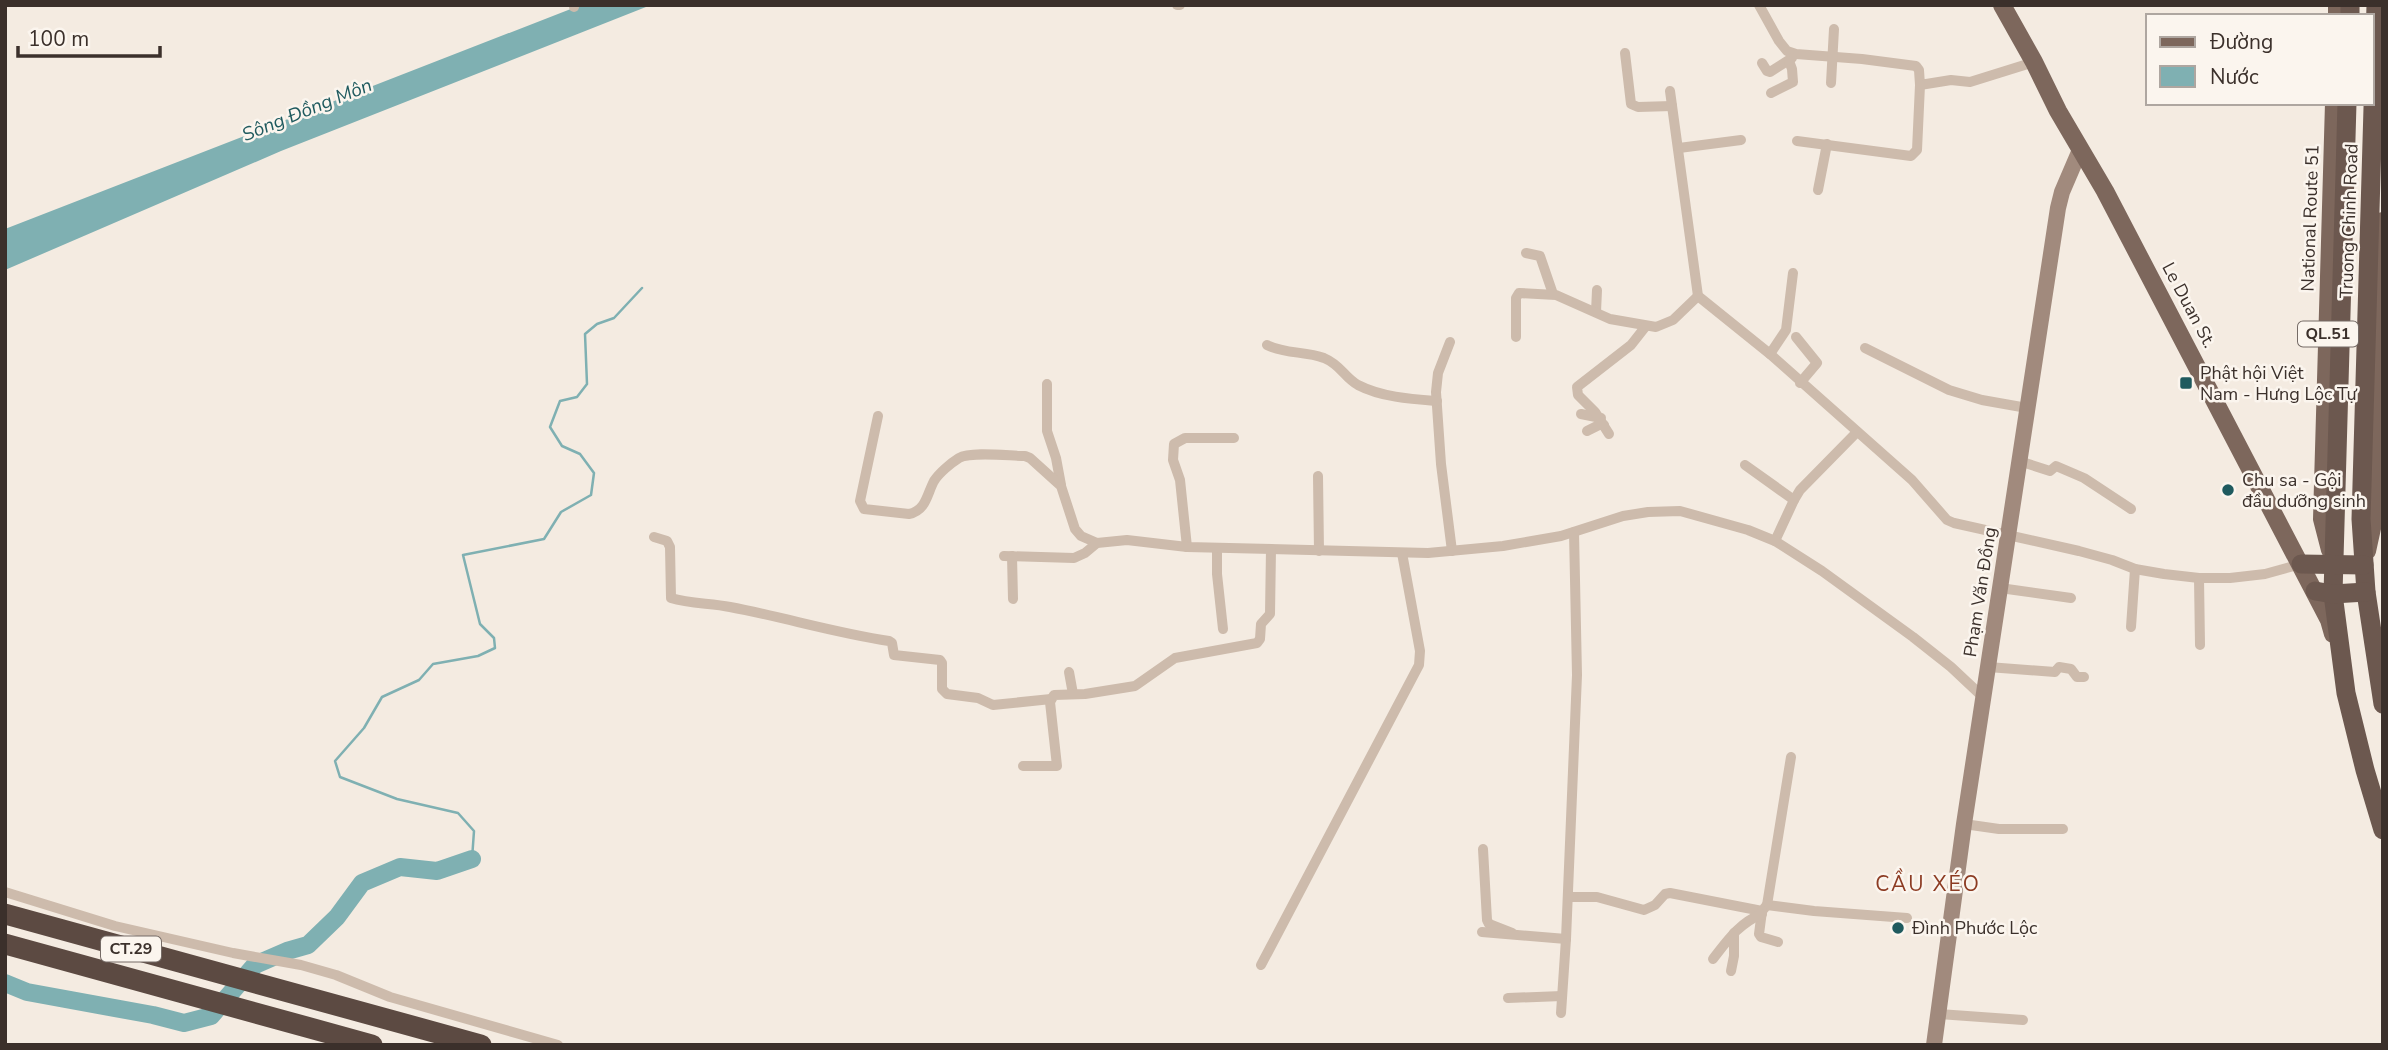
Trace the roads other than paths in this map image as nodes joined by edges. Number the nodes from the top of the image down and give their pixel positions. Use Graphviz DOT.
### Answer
graph roads {
  1 [pos="1759,5"];
  2 [pos="2003,5"];
  3 [pos="2376,5"];
  4 [pos="1834,29"];
  5 [pos="1625,53"];
  6 [pos="1833,56"];
  7 [pos="1792,58"];
  8 [pos="2034,62"];
  9 [pos="1762,63"];
  10 [pos="2374,74"];
  11 [pos="1831,83"];
  12 [pos="1920,85"];
  13 [pos="1670,92"];
  14 [pos="1771,93"];
  15 [pos="2334,105"];
  16 [pos="2347,105"];
  17 [pos="2373,105"];
  18 [pos="1672,106"];
  19 [pos="1741,140"];
  20 [pos="1797,141"];
  21 [pos="2340,142"];
  22 [pos="1827,144"];
  23 [pos="1679,148"];
  24 [pos="2080,150"];
  25 [pos="1818,190"];
  26 [pos="2383,221"];
  27 [pos="1526,253"];
  28 [pos="1793,272"];
  29 [pos="1597,290"];
  30 [pos="1553,294"];
  31 [pos="1698,296"];
  32 [pos="1596,312"];
  33 [pos="1646,326"];
  34 [pos="1516,337"];
  35 [pos="1796,337"];
  36 [pos="1450,342"];
  37 [pos="1267,345"];
  38 [pos="1865,348"];
  39 [pos="1770,354"];
  40 [pos="1800,383"];
  41 [pos="1047,384"];
  42 [pos="2380,393"];
  43 [pos="1437,401"];
  44 [pos="2027,408"];
  45 [pos="1581,414"];
  46 [pos="878,416"];
  47 [pos="1605,426"];
  48 [pos="1587,431"];
  49 [pos="1857,432"];
  50 [pos="1234,438"];
  51 [pos="2020,461"];
  52 [pos="1745,466"];
  53 [pos="1318,475"];
  54 [pos="1061,486"];
  55 [pos="1794,500"];
  56 [pos="2379,504"];
  57 [pos="2131,509"];
  58 [pos="1574,531"];
  59 [pos="2008,534"];
  60 [pos="654,537"];
  61 [pos="1776,541"];
  62 [pos="1097,543"];
  63 [pos="1187,547"];
  64 [pos="1217,548"];
  65 [pos="1271,550"];
  66 [pos="1319,551"];
  67 [pos="1452,551"];
  68 [pos="1402,553"];
  69 [pos="2301,564"];
  70 [pos="2333,564"];
  71 [pos="2364,565"];
  72 [pos="2135,569"];
  73 [pos="2199,578"];
  74 [pos="2000,588"];
  75 [pos="2366,592"];
  76 [pos="2324,593"];
  77 [pos="1013,598"];
  78 [pos="2071,598"];
  79 [pos="2131,627"];
  80 [pos="1223,629"];
  81 [pos="2200,645"];
  82 [pos="1988,667"];
  83 [pos="1069,672"];
  84 [pos="2084,677"];
  85 [pos="2381,693"];
  86 [pos="1073,694"];
  87 [pos="1984,698"];
  88 [pos="1051,699"];
  89 [pos="1791,757"];
  90 [pos="1023,766"];
  91 [pos="1964,824"];
  92 [pos="2063,829"];
  93 [pos="2383,830"];
  94 [pos="1483,849"];
  95 [pos="5,892"];
  96 [pos="1568,897"];
  97 [pos="1764,910"];
  98 [pos="5,914"];
  99 [pos="1907,918"];
  100 [pos="1482,932"];
  101 [pos="1512,933"];
  102 [pos="1734,933"];
  103 [pos="1566,939"];
  104 [pos="1778,942"];
  105 [pos="5,944"];
  106 [pos="1713,960"];
  107 [pos="1261,965"];
  108 [pos="1731,971"];
  109 [pos="1562,996"];
  110 [pos="1508,998"];
  111 [pos="1561,1013"];
  112 [pos="1939,1014"];
  113 [pos="2023,1020"];
  114 [pos="1936,1042"];
  115 [pos="372,1045"];
  116 [pos="481,1045"];
  117 [pos="558,1045"];
  1 -- 7 [label="street"];
  2 -- 8 [label="main road, Le Duan St. / QL.51"];
  3 -- 10 [label="highway, Truong Chinh Road / QL.51"];
  4 -- 6 [label="street"];
  5 -- 18 [label="street"];
  6 -- 7 [label="street"];
  6 -- 11 [label="street"];
  6 -- 12 [label="street"];
  7 -- 9 [label="street"];
  7 -- 14 [label="street"];
  8 -- 12 [label="street"];
  8 -- 24 [label="main road, Le Duan St. / QL.51"];
  12 -- 22 [label="street"];
  13 -- 18 [label="street"];
  15 -- 21 [label="main road, National Route 51 / QL.51"];
  16 -- 21 [label="highway, Truong Chinh Road / QL.51"];
  17 -- 71 [label="highway, Truong Chinh Road / QL.51"];
  18 -- 23 [label="street"];
  19 -- 23 [label="street"];
  20 -- 22 [label="street"];
  21 -- 70 [label="highway, Truong Chinh Road / QL.51"];
  22 -- 25 [label="street"];
  23 -- 31 [label="street"];
  24 -- 44 [label="main road, Phạm Văn Đồng"];
  24 -- 69 [label="main road, Le Duan St. / QL.51"];
  26 -- 42 [label="main road, QL.51"];
  27 -- 30 [label="street"];
  28 -- 39 [label="street"];
  29 -- 32 [label="street"];
  30 -- 32 [label="street"];
  30 -- 34 [label="street"];
  31 -- 33 [label="street"];
  31 -- 39 [label="street"];
  32 -- 33 [label="street"];
  33 -- 47 [label="street"];
  35 -- 40 [label="street"];
  36 -- 43 [label="street"];
  37 -- 43 [label="street"];
  38 -- 44 [label="street"];
  39 -- 40 [label="street"];
  40 -- 49 [label="street"];
  41 -- 54 [label="street"];
  42 -- 56 [label="main road, QL.51"];
  43 -- 67 [label="street"];
  44 -- 51 [label="main road, Phạm Văn Đồng"];
  45 -- 47 [label="street"];
  46 -- 54 [label="street"];
  47 -- 48 [label="street"];
  49 -- 55 [label="street"];
  49 -- 59 [label="street"];
  50 -- 63 [label="street"];
  51 -- 57 [label="street"];
  51 -- 59 [label="main road, Phạm Văn Đồng"];
  52 -- 55 [label="street"];
  53 -- 66 [label="street"];
  54 -- 62 [label="street"];
  55 -- 61 [label="street"];
  56 -- 71 [label="main road, QL.51"];
  58 -- 61 [label="street"];
  58 -- 67 [label="street"];
  58 -- 96 [label="street"];
  59 -- 72 [label="street"];
  59 -- 74 [label="main road, Phạm Văn Đồng"];
  60 -- 88 [label="street"];
  61 -- 87 [label="street"];
  62 -- 63 [label="street"];
  62 -- 77 [label="street"];
  63 -- 64 [label="street"];
  64 -- 65 [label="street"];
  64 -- 80 [label="street"];
  65 -- 66 [label="street"];
  65 -- 86 [label="street"];
  66 -- 68 [label="street"];
  67 -- 68 [label="street"];
  68 -- 107 [label="street"];
  69 -- 70 [label="highway"];
  69 -- 73 [label="street"];
  69 -- 76 [label="main road, Le Duan St. / QL.51"];
  70 -- 71 [label="highway"];
  70 -- 76 [label="highway, QL.51"];
  71 -- 75 [label="highway, QL.51"];
  72 -- 73 [label="street"];
  72 -- 79 [label="street"];
  73 -- 81 [label="street"];
  74 -- 78 [label="street"];
  74 -- 82 [label="main road, Phạm Văn Đồng"];
  75 -- 76 [label="highway"];
  75 -- 85 [label="highway, QL.51"];
  76 -- 93 [label="highway, QL.51"];
  82 -- 84 [label="street"];
  82 -- 87 [label="main road, Phạm Văn Đồng"];
  83 -- 86 [label="street"];
  86 -- 88 [label="street"];
  87 -- 91 [label="main road, Phạm Văn Đồng"];
  88 -- 90 [label="street"];
  89 -- 97 [label="street"];
  91 -- 92 [label="street"];
  91 -- 112 [label="main road, Phạm Văn Đồng"];
  94 -- 101 [label="street"];
  95 -- 117 [label="street"];
  96 -- 97 [label="street"];
  96 -- 103 [label="street"];
  97 -- 99 [label="street"];
  97 -- 102 [label="street"];
  97 -- 104 [label="street"];
  98 -- 116 [label="highway, CT.29"];
  100 -- 101 [label="street"];
  101 -- 103 [label="street"];
  102 -- 106 [label="street"];
  102 -- 108 [label="street"];
  103 -- 109 [label="street"];
  105 -- 115 [label="highway, CT.29"];
  109 -- 110 [label="street"];
  109 -- 111 [label="street"];
  112 -- 113 [label="street"];
  112 -- 114 [label="main road, Phạm Văn Đồng"];
}
